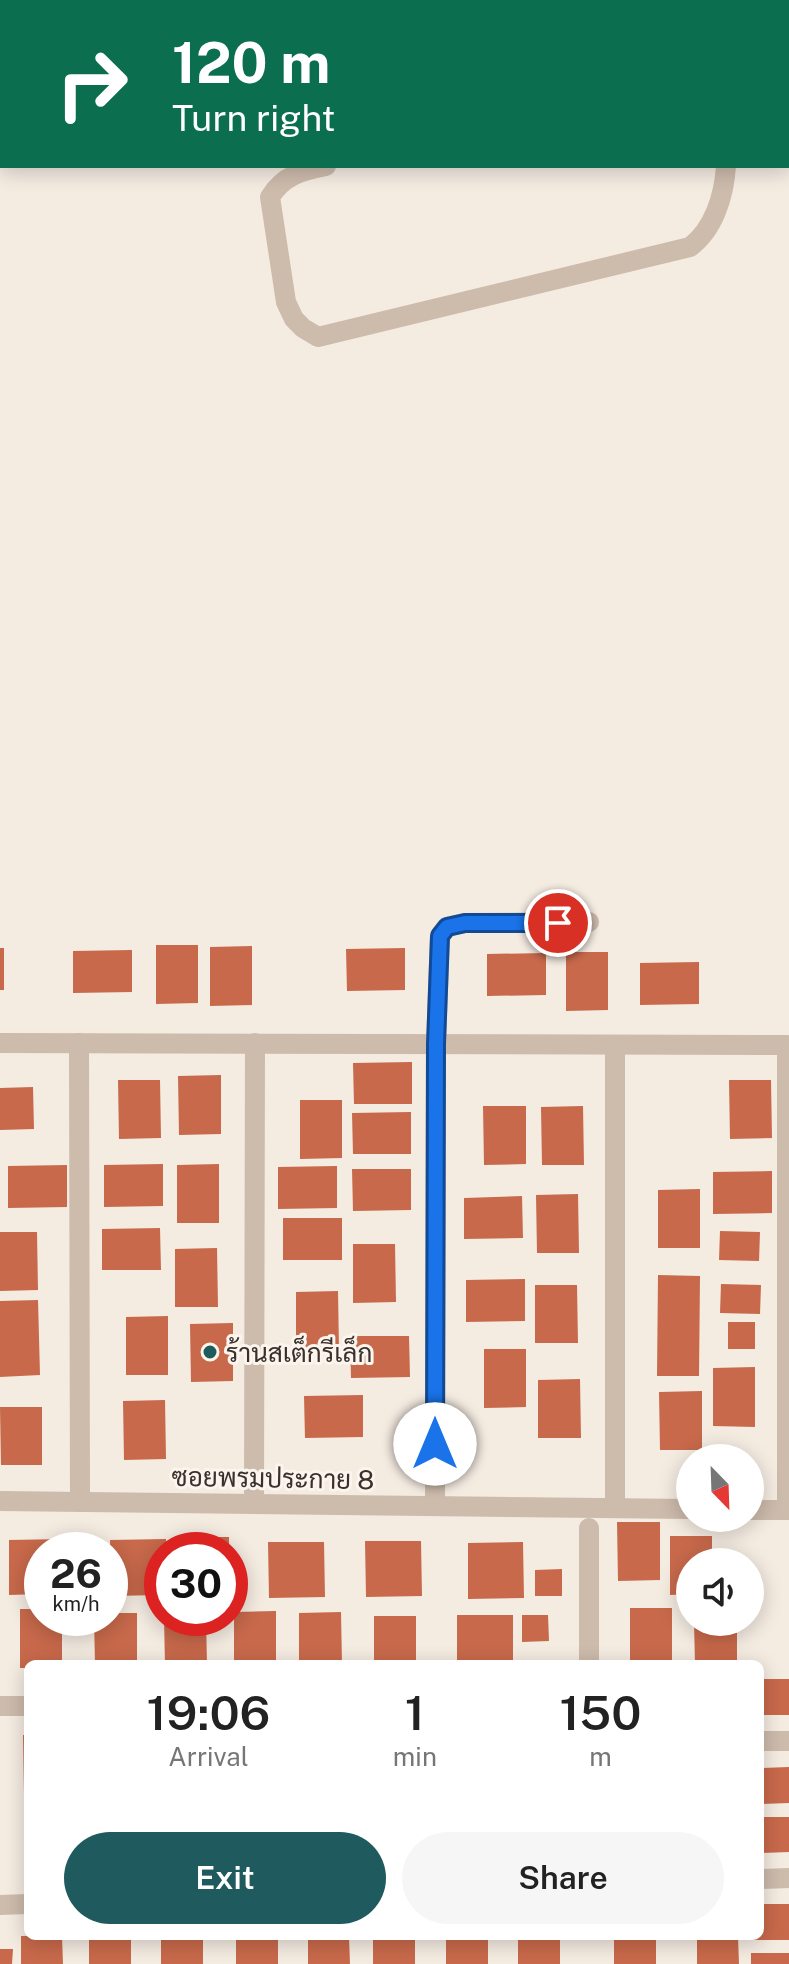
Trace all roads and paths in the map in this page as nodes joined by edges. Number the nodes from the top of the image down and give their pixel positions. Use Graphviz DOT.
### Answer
graph roads {
  1 [pos="316,168"];
  2 [pos="726,168"];
  3 [pos="589,922"];
  4 [pos="0,1043"];
  5 [pos="79,1043"];
  6 [pos="255,1043"];
  7 [pos="436,1044"];
  8 [pos="615,1045"];
  9 [pos="788,1045"];
  10 [pos="0,1501"];
  11 [pos="80,1502"];
  12 [pos="254,1504"];
  13 [pos="435,1506"];
  14 [pos="615,1508"];
  15 [pos="676,1509"];
  16 [pos="764,1510"];
  17 [pos="788,1510"];
  18 [pos="589,1528"];
  19 [pos="589,1660"];
  20 [pos="0,1706"];
  21 [pos="24,1706"];
  22 [pos="764,1741"];
  23 [pos="789,1741"];
  24 [pos="789,1878"];
  25 [pos="764,1879"];
  26 [pos="24,1904"];
  27 [pos="0,1905"];
  1 -- 2 [label="street"];
  3 -- 7 [label="street"];
  4 -- 5 [label="street"];
  5 -- 6 [label="street"];
  5 -- 11 [label="street"];
  6 -- 7 [label="street"];
  6 -- 12 [label="street"];
  7 -- 8 [label="street"];
  7 -- 13 [label="street"];
  8 -- 9 [label="street"];
  8 -- 14 [label="street"];
  9 -- 17 [label="street"];
  10 -- 11 [label="street, ซอยพรมประกาย 8"];
  11 -- 12 [label="street, ซอยพรมประกาย 8"];
  12 -- 13 [label="street, ซอยพรมประกาย 8"];
  13 -- 14 [label="street, ซอยพรมประกาย 8"];
  14 -- 15 [label="street, ซอยพรมประกาย 8"];
  16 -- 17 [label="street"];
  18 -- 19 [label="street"];
  20 -- 21 [label="street"];
  22 -- 23 [label="street"];
  24 -- 25 [label="street"];
  26 -- 27 [label="street"];
}
